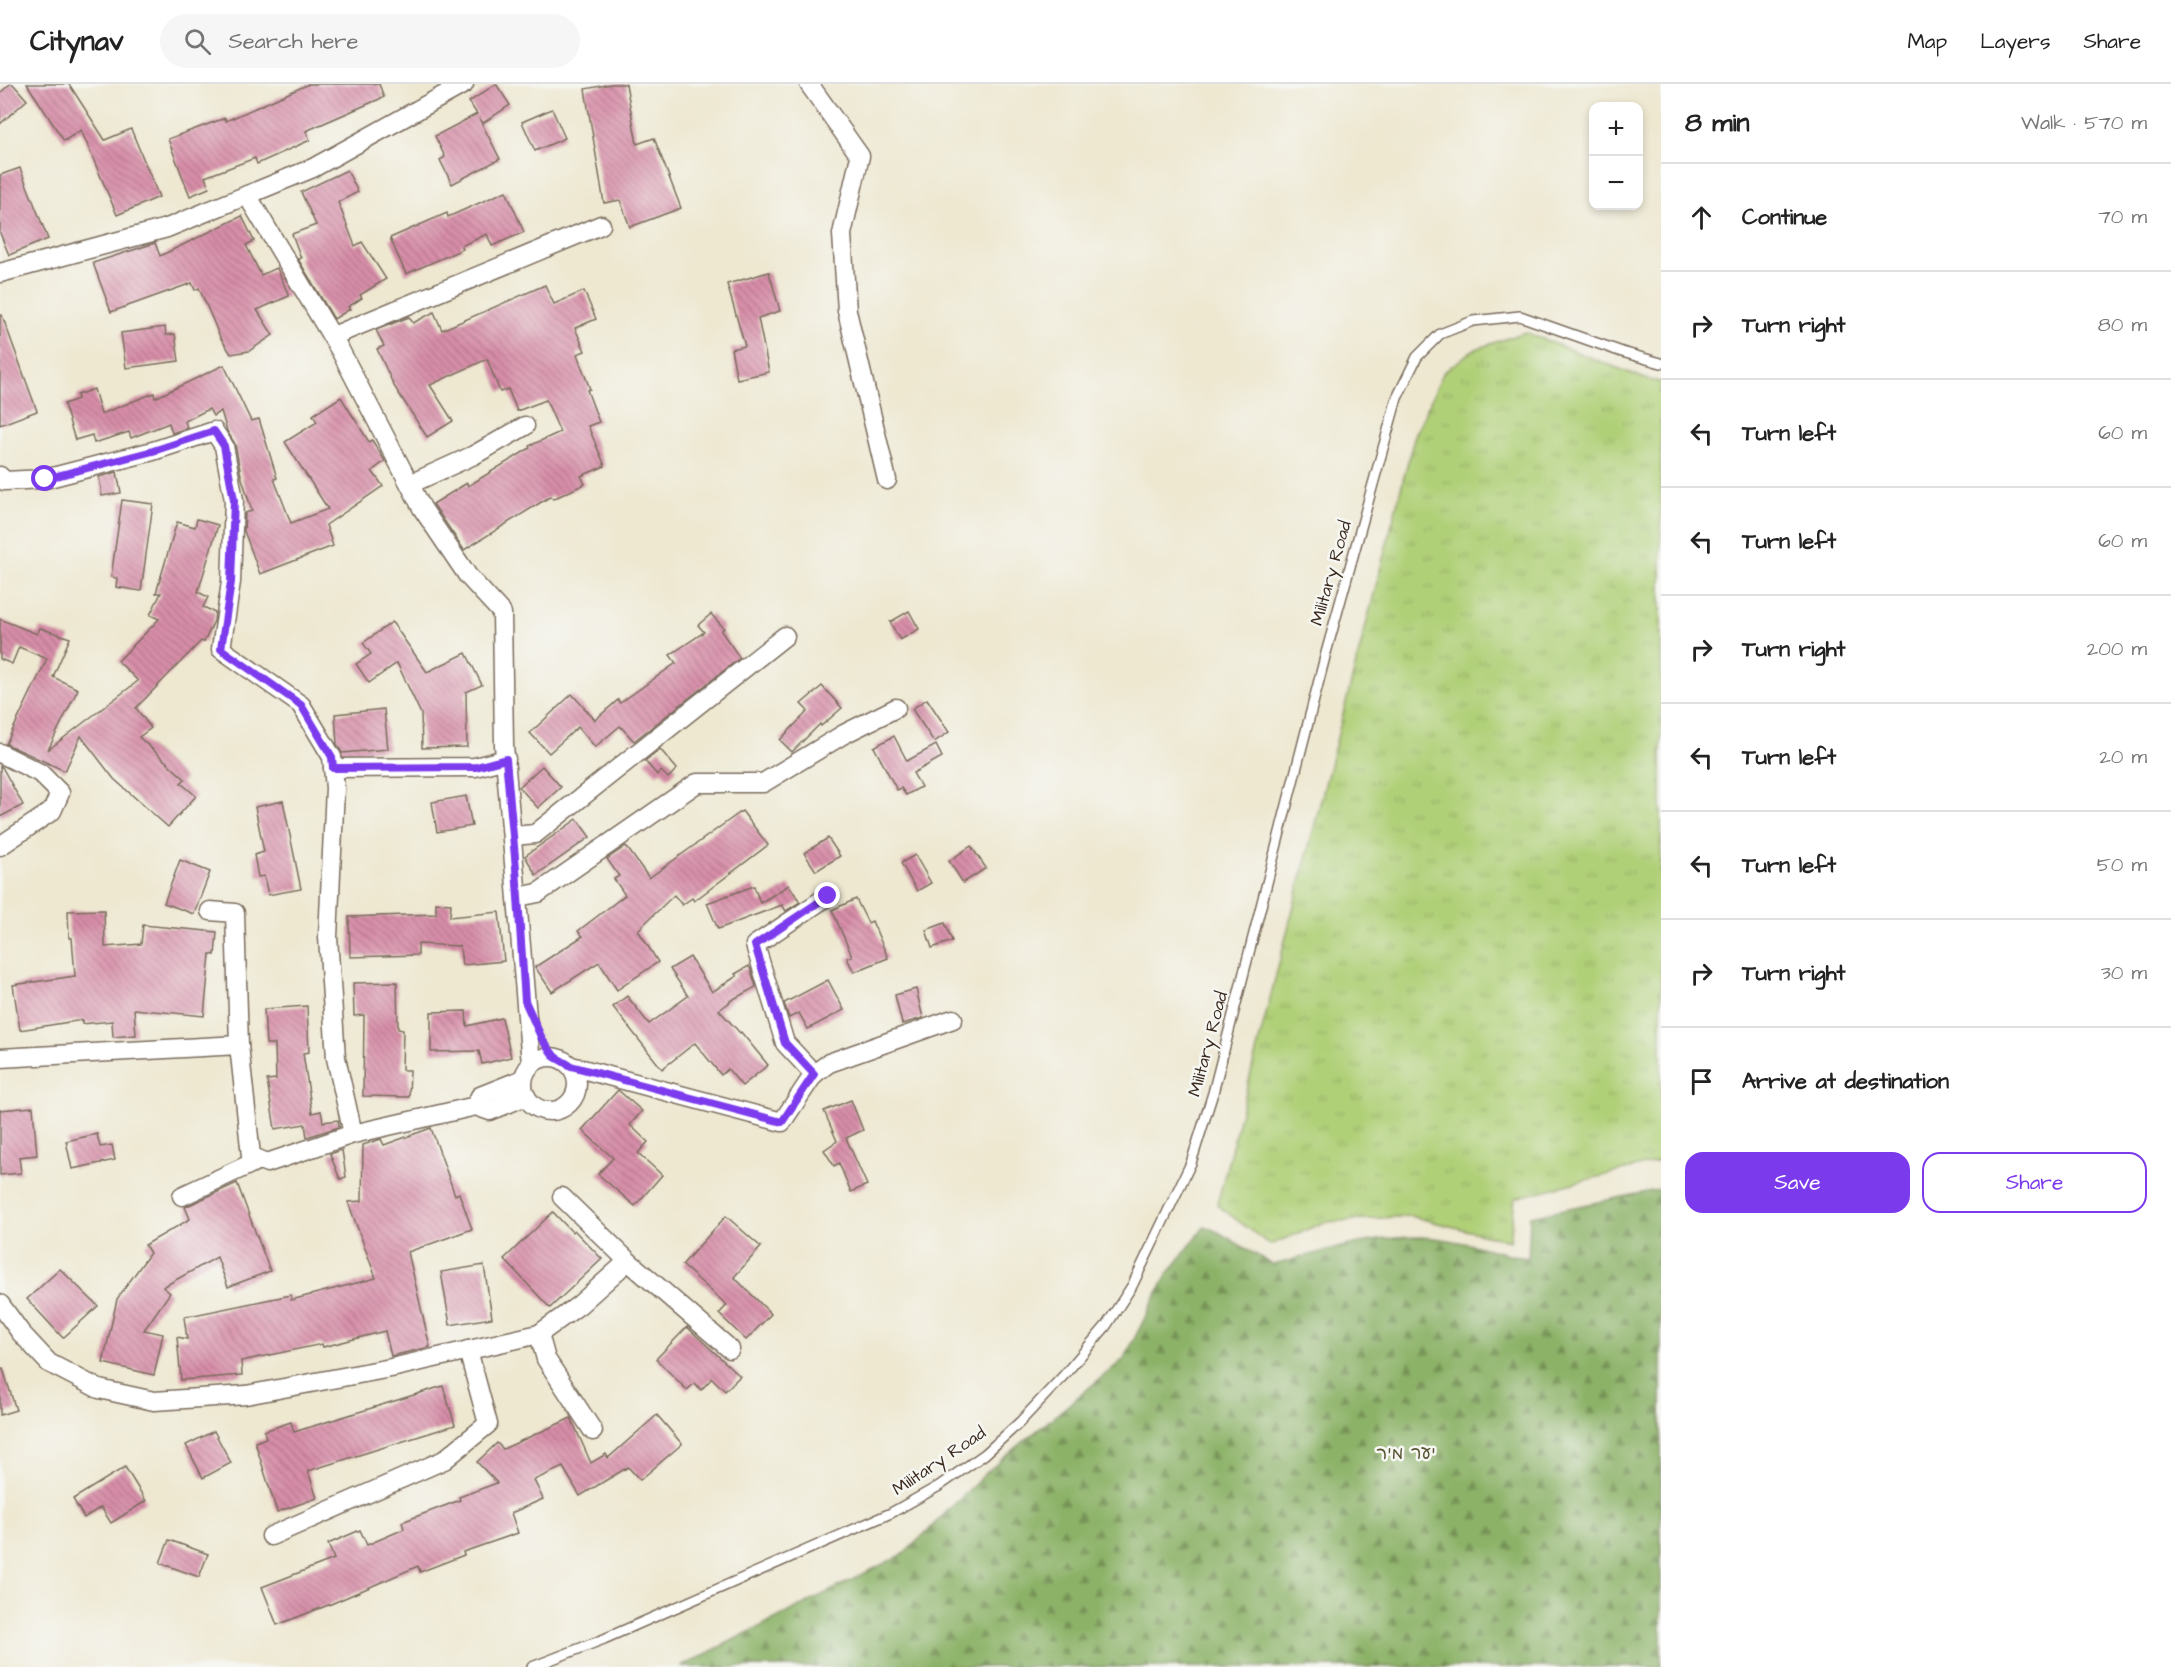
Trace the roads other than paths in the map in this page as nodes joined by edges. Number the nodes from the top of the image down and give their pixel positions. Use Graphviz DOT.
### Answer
graph roads {
  1 [pos="464,84"];
  2 [pos="809,84"];
  3 [pos="247,195"];
  4 [pos="601,225"];
  5 [pos="0,273"];
  6 [pos="333,336"];
  7 [pos="1661,363"];
  8 [pos="525,426"];
  9 [pos="0,476"];
  10 [pos="887,480"];
  11 [pos="410,484"];
  12 [pos="785,636"];
  13 [pos="896,708"];
  14 [pos="0,753"];
  15 [pos="506,759"];
  16 [pos="333,768"];
  17 [pos="513,837"];
  18 [pos="0,846"];
  19 [pos="828,896"];
  20 [pos="518,897"];
  21 [pos="210,911"];
  22 [pos="525,1001"];
  23 [pos="954,1019"];
  24 [pos="239,1045"];
  25 [pos="0,1058"];
  26 [pos="563,1062"];
  27 [pos="814,1074"];
  28 [pos="527,1080"];
  29 [pos="353,1134"];
  30 [pos="260,1160"];
  31 [pos="182,1196"];
  32 [pos="562,1197"];
  33 [pos="628,1261"];
  34 [pos="0,1304"];
  35 [pos="539,1334"];
  36 [pos="730,1349"];
  37 [pos="468,1350"];
  38 [pos="593,1431"];
  39 [pos="271,1536"];
  40 [pos="532,1667"];
  1 -- 3 [label="street"];
  2 -- 10 [label="street"];
  3 -- 5 [label="street"];
  3 -- 6 [label="street"];
  4 -- 6 [label="street"];
  6 -- 11 [label="street"];
  7 -- 40 [label="lane, Military Road"];
  8 -- 11 [label="street"];
  9 -- 16 [label="street"];
  11 -- 15 [label="street"];
  12 -- 17 [label="street"];
  13 -- 20 [label="street"];
  14 -- 18 [label="street"];
  15 -- 16 [label="street"];
  15 -- 17 [label="street"];
  16 -- 29 [label="street"];
  17 -- 20 [label="street"];
  19 -- 27 [label="street"];
  20 -- 22 [label="street"];
  21 -- 24 [label="street"];
  22 -- 26 [label="street"];
  22 -- 28 [label="street"];
  23 -- 27 [label="street"];
  24 -- 25 [label="street"];
  24 -- 30 [label="street"];
  26 -- 27 [label="street"];
  26 -- 28 [label="street"];
  26 -- 28 [label="street"];
  28 -- 29 [label="street"];
  29 -- 30 [label="street"];
  30 -- 31 [label="street"];
  32 -- 33 [label="street"];
  33 -- 35 [label="street"];
  33 -- 36 [label="street"];
  34 -- 37 [label="street"];
  35 -- 37 [label="street"];
  35 -- 38 [label="street"];
  37 -- 39 [label="street"];
}
